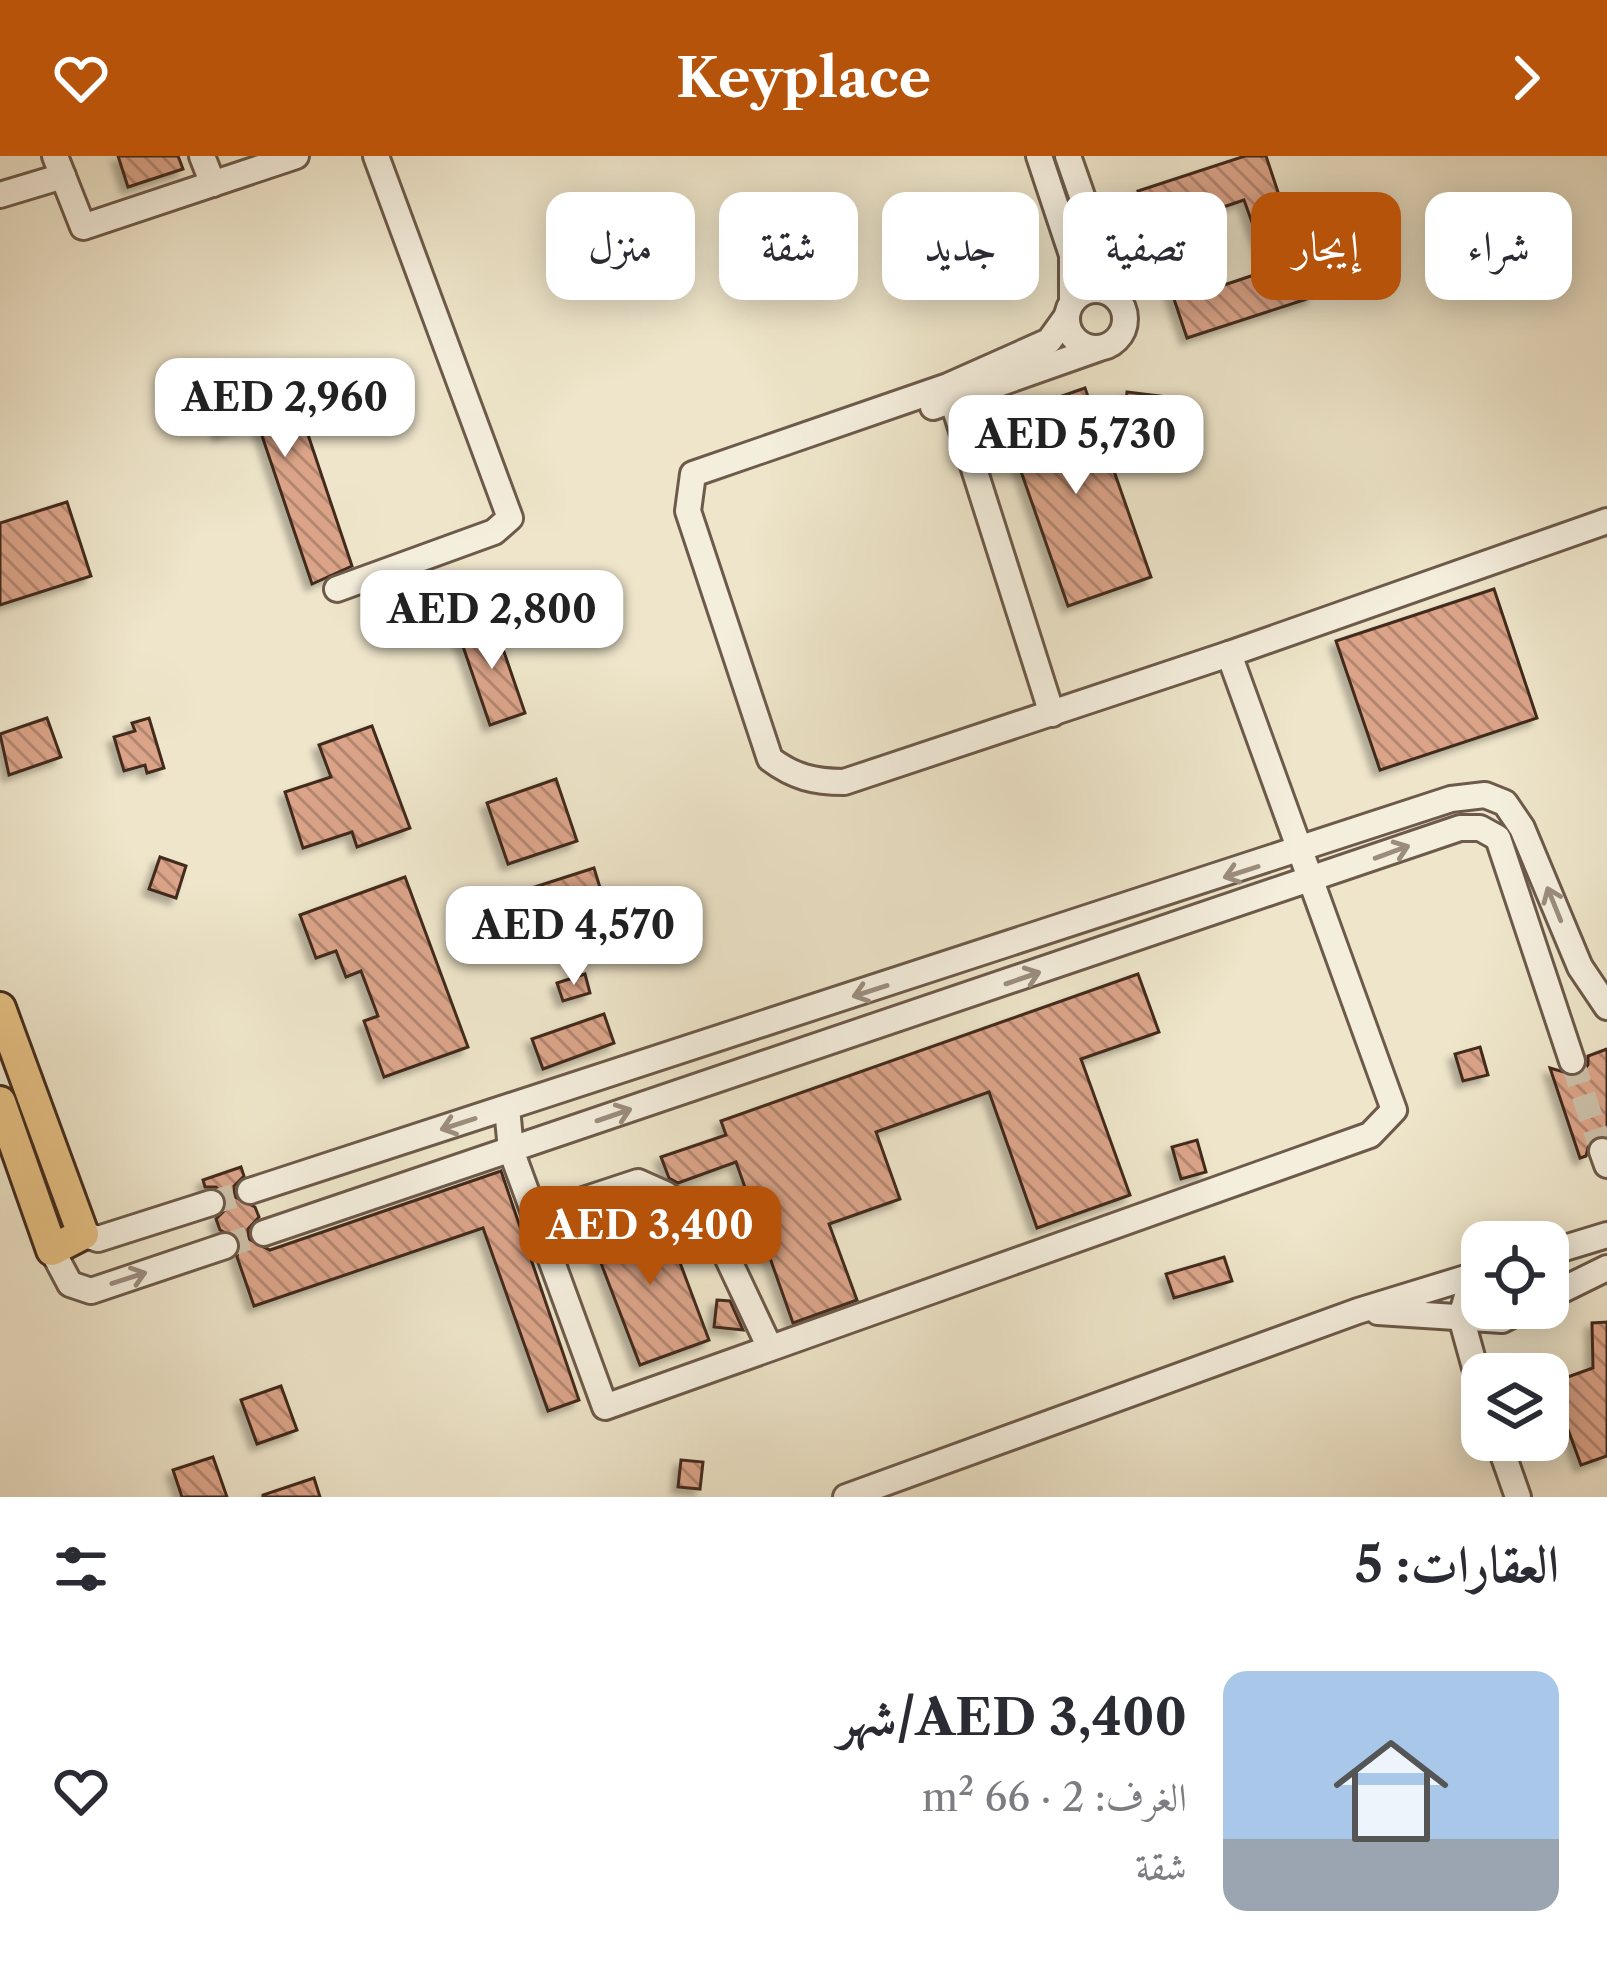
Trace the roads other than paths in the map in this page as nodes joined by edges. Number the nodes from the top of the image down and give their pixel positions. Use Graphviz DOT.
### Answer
graph roads {
  1 [pos="202,156"];
  2 [pos="296,156"];
  3 [pos="376,156"];
  4 [pos="1039,156"];
  5 [pos="1068,156"];
  6 [pos="238,165"];
  7 [pos="59,166"];
  8 [pos="213,184"];
  9 [pos="1081,192"];
  10 [pos="0,195"];
  11 [pos="1078,300"];
  12 [pos="1118,300"];
  13 [pos="1069,309"];
  14 [pos="1097,349"];
  15 [pos="950,393"];
  16 [pos="1607,520"];
  17 [pos="337,589"];
  18 [pos="1228,654"];
  19 [pos="1052,714"];
  20 [pos="1300,853"];
  21 [pos="1311,881"];
  22 [pos="1607,1007"];
  23 [pos="0,1008"];
  24 [pos="1572,1061"];
  25 [pos="0,1102"];
  26 [pos="507,1108"];
  27 [pos="511,1150"];
  28 [pos="250,1191"];
  29 [pos="211,1204"];
  30 [pos="175,1215"];
  31 [pos="535,1216"];
  32 [pos="264,1233"];
  33 [pos="83,1234"];
  34 [pos="1607,1234"];
  35 [pos="225,1246"];
  36 [pos="1569,1246"];
  37 [pos="52,1250"];
  38 [pos="192,1257"];
  39 [pos="1607,1268"];
  40 [pos="1461,1283"];
  41 [pos="1569,1287"];
  42 [pos="1358,1311"];
  43 [pos="1461,1317"];
  44 [pos="770,1348"];
  45 [pos="1505,1461"];
  46 [pos="846,1497"];
  47 [pos="1518,1497"];
  1 -- 8 [label="street"];
  2 -- 6 [label="street"];
  3 -- 17 [label="street"];
  4 -- 13 [label="street"];
  5 -- 9 [label="street"];
  6 -- 8 [label="street"];
  7 -- 8 [label="street"];
  7 -- 10 [label="street"];
  11 -- 13 [label="street"];
  12 -- 14 [label="street"];
  13 -- 14 [label="street"];
  13 -- 15 [label="street"];
  14 -- 15 [label="street"];
  15 -- 19 [label="street"];
  15 -- 19 [label="street"];
  16 -- 18 [label="street"];
  18 -- 19 [label="street"];
  18 -- 20 [label="street"];
  20 -- 21 [label="street"];
  22 -- 20 [label="street, one-way"];
  20 -- 26 [label="street, one-way"];
  21 -- 24 [label="street, one-way"];
  27 -- 21 [label="street, one-way"];
  21 -- 44 [label="street"];
  23 -- 33 [label="main road"];
  25 -- 37 [label="main road"];
  26 -- 27 [label="street"];
  26 -- 28 [label="street, one-way"];
  27 -- 31 [label="street"];
  27 -- 32 [label="street"];
  29 -- 30 [label="street"];
  30 -- 33 [label="street"];
  30 -- 38 [label="street"];
  31 -- 44 [label="street"];
  31 -- 44 [label="street"];
  33 -- 37 [label="main road"];
  34 -- 36 [label="street"];
  35 -- 38 [label="street"];
  37 -- 38 [label="street, one-way"];
  39 -- 41 [label="street"];
  40 -- 42 [label="street"];
  42 -- 43 [label="street"];
  42 -- 46 [label="street"];
  45 -- 47 [label="street"];
}
